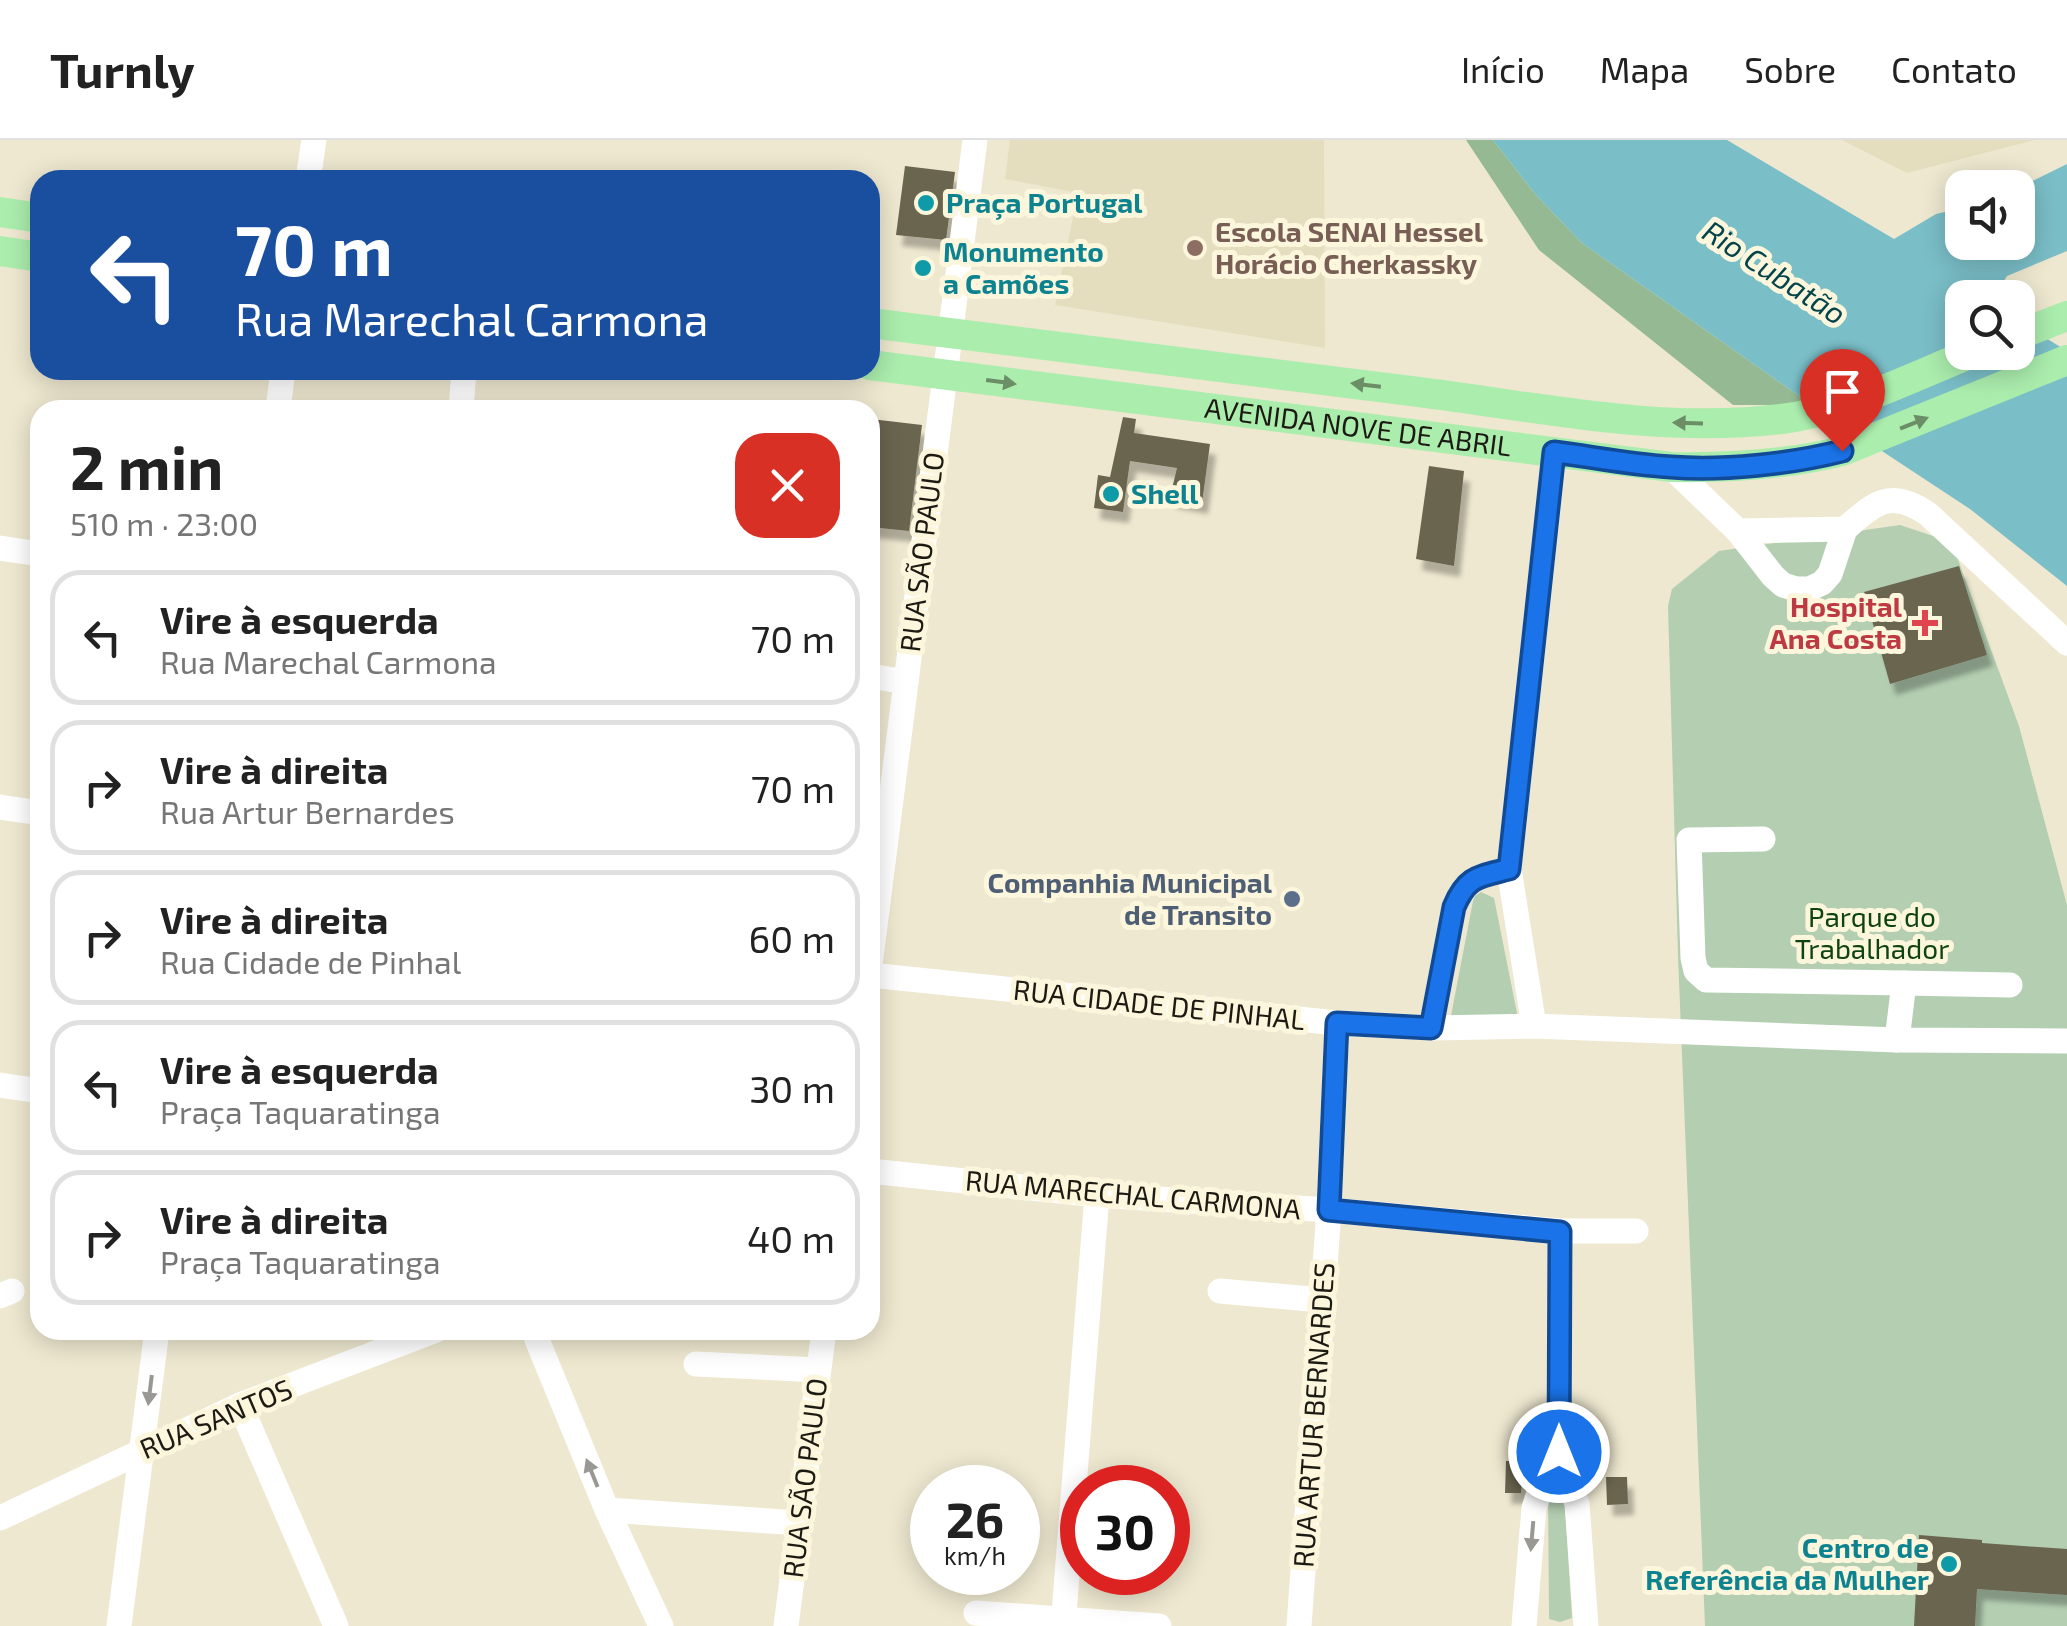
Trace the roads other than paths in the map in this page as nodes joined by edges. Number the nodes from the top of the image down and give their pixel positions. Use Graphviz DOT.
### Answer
graph roads {
  1 [pos="314,140"];
  2 [pos="974,140"];
  3 [pos="310,170"];
  4 [pos="0,212"];
  5 [pos="30,216"];
  6 [pos="0,252"];
  7 [pos="30,255"];
  8 [pos="2067,316"];
  9 [pos="880,324"];
  10 [pos="2035,328"];
  11 [pos="950,334"];
  12 [pos="2067,360"];
  13 [pos="1945,364"];
  14 [pos="880,366"];
  15 [pos="945,374"];
  16 [pos="1596,416"];
  17 [pos="1554,452"];
  18 [pos="1671,467"];
  19 [pos="1720,468"];
  20 [pos="1718,513"];
  21 [pos="1845,529"];
  22 [pos="1738,531"];
  23 [pos="0,548"];
  24 [pos="30,552"];
  25 [pos="2067,644"];
  26 [pos="880,678"];
  27 [pos="906,682"];
  28 [pos="0,807"];
  29 [pos="30,811"];
  30 [pos="1764,839"];
  31 [pos="1509,869"];
  32 [pos="880,886"];
  33 [pos="880,976"];
  34 [pos="1904,983"];
  35 [pos="2010,985"];
  36 [pos="1337,1023"];
  37 [pos="1534,1026"];
  38 [pos="1431,1028"];
  39 [pos="1896,1040"];
  40 [pos="2067,1042"];
  41 [pos="0,1085"];
  42 [pos="30,1090"];
  43 [pos="880,1172"];
  44 [pos="1097,1196"];
  45 [pos="1329,1210"];
  46 [pos="1636,1231"];
  47 [pos="1560,1232"];
  48 [pos="1220,1291"];
  49 [pos="1322,1300"];
  50 [pos="156,1340"];
  51 [pos="410,1340"];
  52 [pos="537,1340"];
  53 [pos="822,1340"];
  54 [pos="696,1364"];
  55 [pos="818,1370"];
  56 [pos="240,1405"];
  57 [pos="142,1450"];
  58 [pos="1559,1452"];
  59 [pos="607,1510"];
  60 [pos="0,1518"];
  61 [pos="799,1523"];
  62 [pos="976,1613"];
  63 [pos="1063,1623"];
  64 [pos="119,1626"];
  65 [pos="336,1626"];
  66 [pos="660,1626"];
  67 [pos="786,1626"];
  68 [pos="1159,1626"];
  69 [pos="1299,1626"];
  70 [pos="1524,1626"];
  71 [pos="1586,1626"];
  1 -- 3 [label="street"];
  2 -- 11 [label="street, RUA SÃO PAULO"];
  4 -- 5 [label="main road"];
  6 -- 7 [label="main road"];
  8 -- 10 [label="main road"];
  9 -- 11 [label="main road, AVENIDA NOVE DE ABRIL"];
  11 -- 15 [label="street, RUA SÃO PAULO"];
  16 -- 11 [label="main road, AVENIDA NOVE DE ABRIL, one-way"];
  19 -- 12 [label="main road, AVENIDA NOVE DE ABRIL, one-way"];
  13 -- 16 [label="main road, AVENIDA NOVE DE ABRIL, one-way"];
  14 -- 15 [label="main road, AVENIDA NOVE DE ABRIL"];
  15 -- 17 [label="main road, AVENIDA NOVE DE ABRIL, one-way"];
  15 -- 27 [label="street, RUA SÃO PAULO"];
  16 -- 17 [label="main road"];
  17 -- 18 [label="main road, AVENIDA NOVE DE ABRIL"];
  17 -- 31 [label="street"];
  18 -- 19 [label="main road, AVENIDA NOVE DE ABRIL"];
  18 -- 20 [label="street"];
  19 -- 20 [label="street"];
  20 -- 22 [label="street"];
  21 -- 22 [label="street"];
  21 -- 22 [label="street"];
  21 -- 25 [label="street"];
  23 -- 24 [label="street"];
  26 -- 27 [label="street"];
  27 -- 32 [label="street, RUA SÃO PAULO"];
  28 -- 29 [label="street"];
  30 -- 34 [label="street"];
  31 -- 37 [label="street"];
  31 -- 38 [label="street"];
  33 -- 36 [label="street, RUA CIDADE DE PINHAL"];
  34 -- 35 [label="street"];
  34 -- 39 [label="street"];
  36 -- 38 [label="street, RUA CIDADE DE PINHAL"];
  36 -- 45 [label="street, RUA ARTUR BERNARDES"];
  37 -- 38 [label="street, RUA CIDADE DE PINHAL"];
  37 -- 39 [label="street, RUA CIDADE DE PINHAL"];
  39 -- 40 [label="street, RUA CIDADE DE PINHAL"];
  41 -- 42 [label="street"];
  43 -- 44 [label="street, RUA MARECHAL CARMONA"];
  44 -- 45 [label="street, RUA MARECHAL CARMONA"];
  44 -- 63 [label="street"];
  45 -- 47 [label="street, RUA MARECHAL CARMONA"];
  45 -- 49 [label="street, RUA ARTUR BERNARDES"];
  46 -- 47 [label="street, RUA MARECHAL CARMONA"];
  47 -- 58 [label="street"];
  48 -- 49 [label="street"];
  49 -- 69 [label="street, RUA ARTUR BERNARDES"];
  50 -- 57 [label="street, one-way"];
  51 -- 56 [label="street, RUA SANTOS"];
  59 -- 52 [label="street, one-way"];
  53 -- 55 [label="street, RUA SÃO PAULO"];
  54 -- 55 [label="street"];
  55 -- 61 [label="street, RUA SÃO PAULO"];
  56 -- 57 [label="street, RUA SANTOS"];
  56 -- 65 [label="street"];
  57 -- 60 [label="street, RUA SANTOS"];
  57 -- 64 [label="street"];
  58 -- 70 [label="street, one-way"];
  58 -- 71 [label="street"];
  59 -- 61 [label="street"];
  59 -- 66 [label="street"];
  61 -- 67 [label="street, RUA SÃO PAULO"];
  62 -- 63 [label="street"];
  63 -- 68 [label="street"];
}
